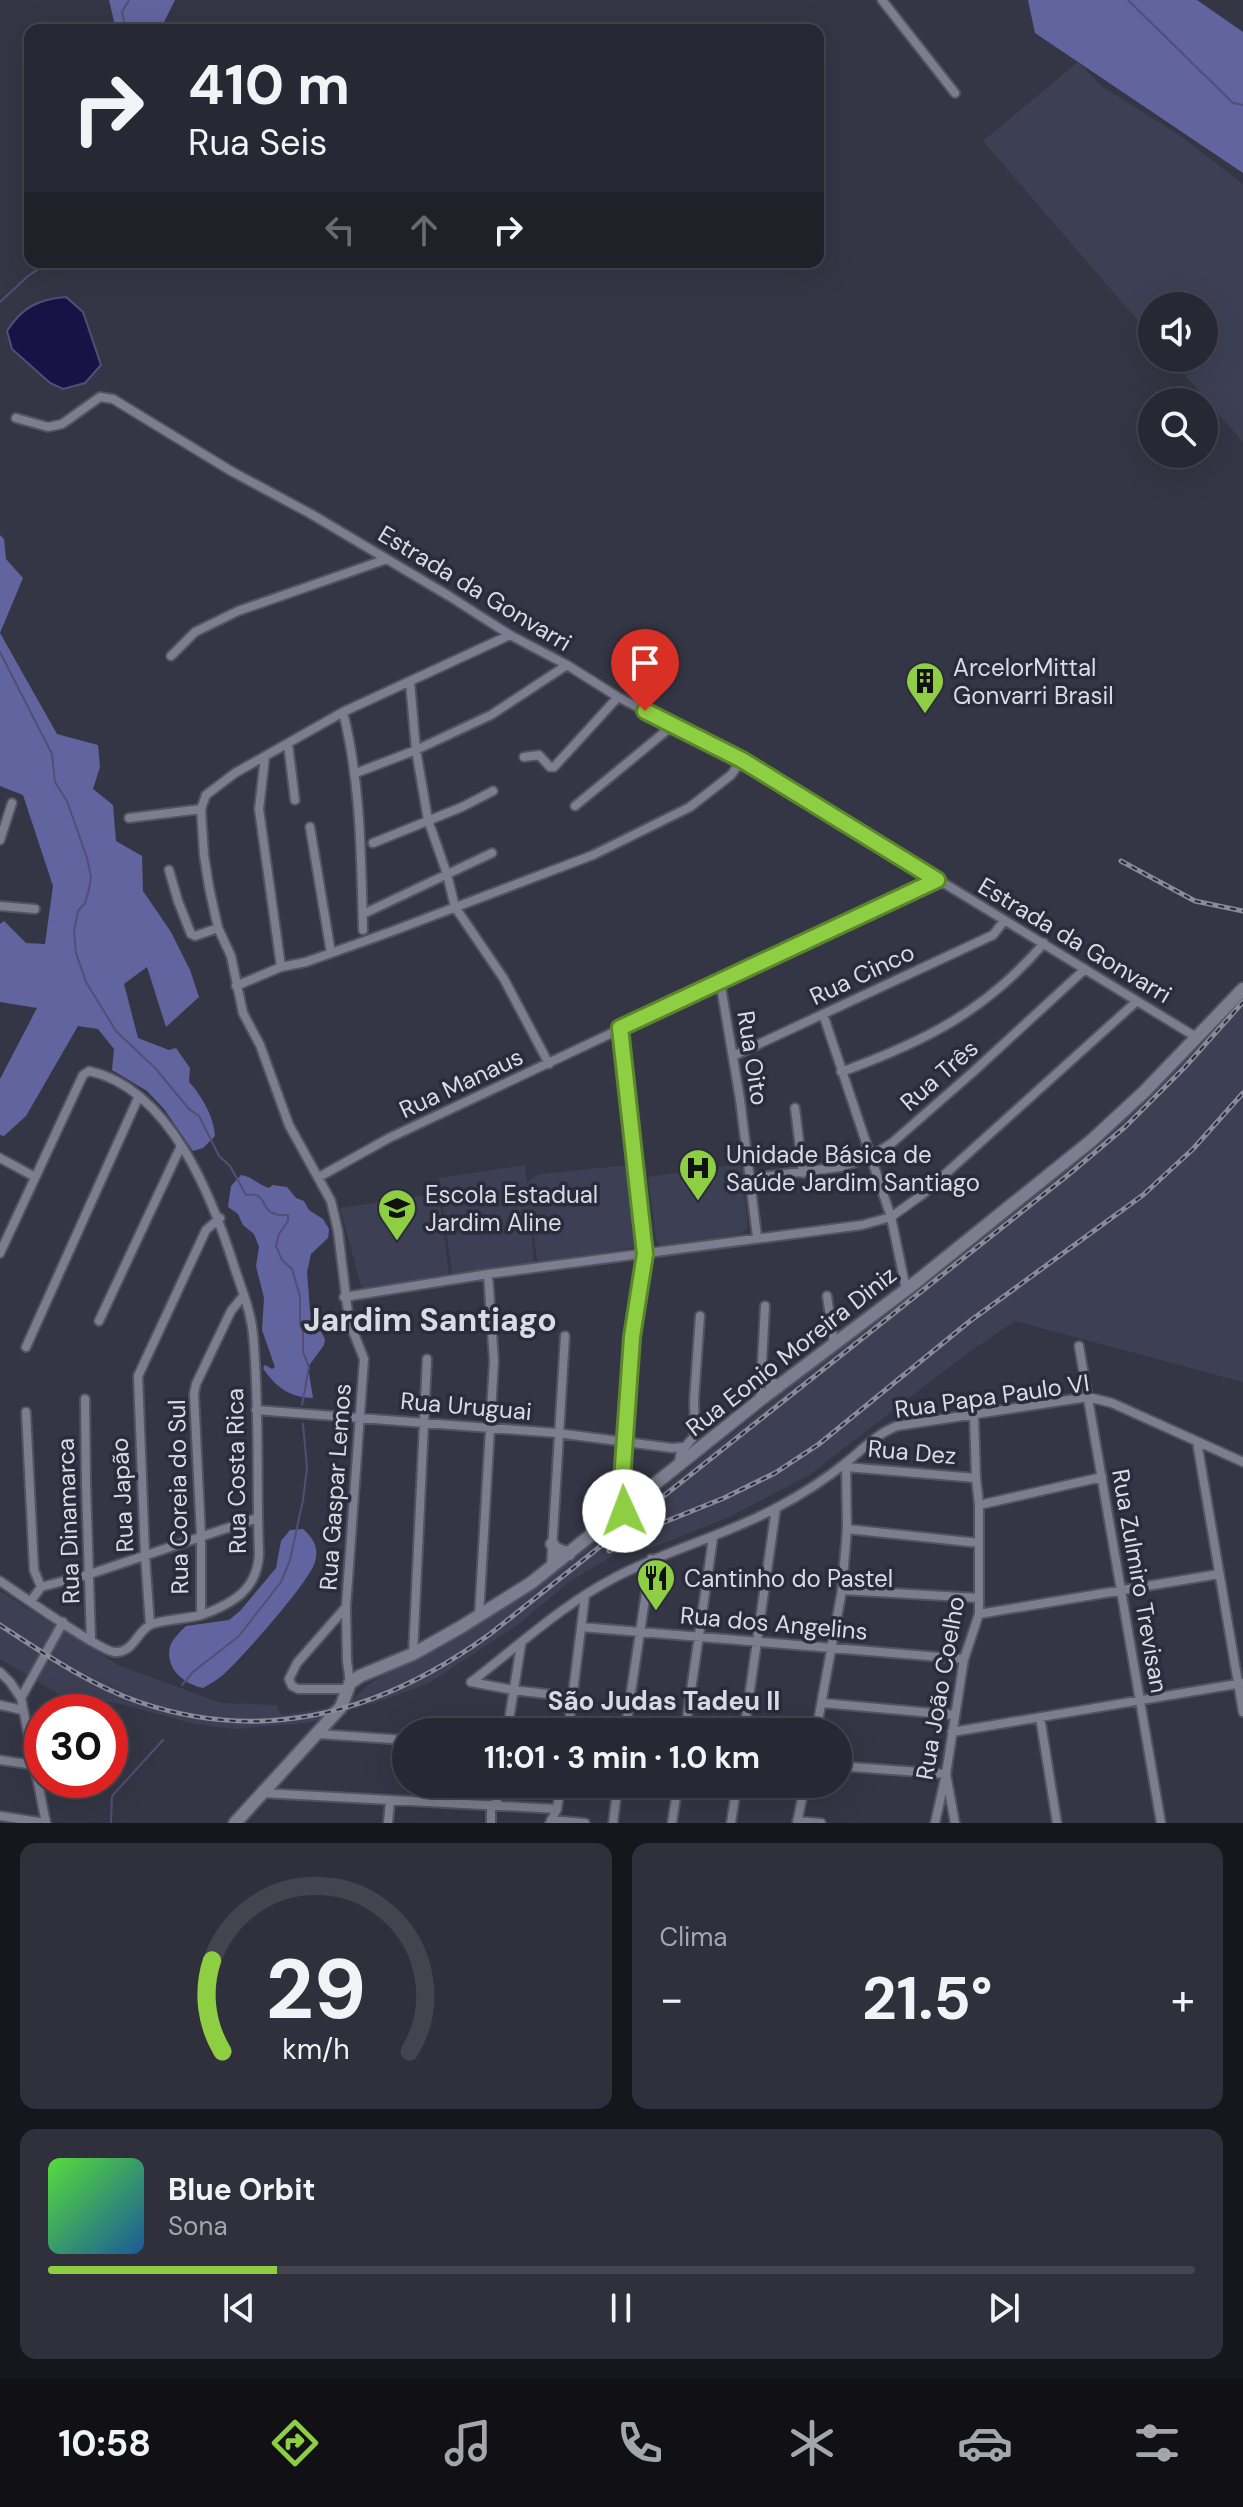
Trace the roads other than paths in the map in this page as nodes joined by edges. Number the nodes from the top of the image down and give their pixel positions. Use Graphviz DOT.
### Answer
graph roads {
  1 [pos="882,0"];
  2 [pos="955,93"];
  3 [pos="16,418"];
  4 [pos="387,559"];
  5 [pos="510,635"];
  6 [pos="171,656"];
  7 [pos="567,665"];
  8 [pos="410,682"];
  9 [pos="618,697"];
  10 [pos="343,712"];
  11 [pos="672,726"];
  12 [pos="288,744"];
  13 [pos="416,750"];
  14 [pos="265,757"];
  15 [pos="524,757"];
  16 [pos="742,760"];
  17 [pos="356,773"];
  18 [pos="493,791"];
  19 [pos="295,800"];
  20 [pos="12,803"];
  21 [pos="575,806"];
  22 [pos="201,809"];
  23 [pos="129,818"];
  24 [pos="428,820"];
  25 [pos="310,827"];
  26 [pos="0,840"];
  27 [pos="373,843"];
  28 [pos="492,853"];
  29 [pos="169,870"];
  30 [pos="447,874"];
  31 [pos="937,880"];
  32 [pos="0,906"];
  33 [pos="455,907"];
  34 [pos="35,909"];
  35 [pos="363,914"];
  36 [pos="1004,921"];
  37 [pos="218,928"];
  38 [pos="363,930"];
  39 [pos="1044,943"];
  40 [pos="331,953"];
  41 [pos="281,967"];
  42 [pos="1085,969"];
  43 [pos="720,981"];
  44 [pos="236,986"];
  45 [pos="1243,989"];
  46 [pos="1137,1001"];
  47 [pos="823,1014"];
  48 [pos="620,1028"];
  49 [pos="1196,1037"];
  50 [pos="733,1056"];
  51 [pos="549,1064"];
  52 [pos="841,1072"];
  53 [pos="139,1096"];
  54 [pos="795,1108"];
  55 [pos="181,1146"];
  56 [pos="872,1156"];
  57 [pos="0,1158"];
  58 [pos="803,1173"];
  59 [pos="35,1177"];
  60 [pos="319,1177"];
  61 [pos="751,1178"];
  62 [pos="891,1217"];
  63 [pos="220,1218"];
  64 [pos="757,1237"];
  65 [pos="0,1253"];
  66 [pos="645,1254"];
  67 [pos="488,1274"];
  68 [pos="906,1289"];
  69 [pos="244,1295"];
  70 [pos="827,1296"];
  71 [pos="344,1297"];
  72 [pos="765,1306"];
  73 [pos="700,1316"];
  74 [pos="99,1321"];
  75 [pos="565,1336"];
  76 [pos="834,1344"];
  77 [pos="1079,1346"];
  78 [pos="26,1347"];
  79 [pos="427,1359"];
  80 [pos="761,1378"];
  81 [pos="778,1387"];
  82 [pos="1088,1397"];
  83 [pos="85,1399"];
  84 [pos="760,1400"];
  85 [pos="256,1410"];
  86 [pos="26,1412"];
  87 [pos="974,1415"];
  88 [pos="361,1418"];
  89 [pos="425,1422"];
  90 [pos="491,1429"];
  91 [pos="557,1433"];
  92 [pos="700,1437"];
  93 [pos="624,1441"];
  94 [pos="1197,1442"];
  95 [pos="679,1449"];
  96 [pos="1243,1462"];
  97 [pos="846,1465"];
  98 [pos="678,1467"];
  99 [pos="1102,1477"];
  100 [pos="976,1478"];
  101 [pos="621,1488"];
  102 [pos="642,1497"];
  103 [pos="979,1505"];
  104 [pos="776,1508"];
  105 [pos="624,1511"];
  106 [pos="257,1518"];
  107 [pos="847,1529"];
  108 [pos="201,1536"];
  109 [pos="713,1538"];
  110 [pos="979,1543"];
  111 [pos="552,1544"];
  112 [pos="569,1554"];
  113 [pos="145,1555"];
  114 [pos="651,1559"];
  115 [pos="551,1569"];
  116 [pos="90,1574"];
  117 [pos="1219,1574"];
  118 [pos="0,1581"];
  119 [pos="41,1587"];
  120 [pos="842,1590"];
  121 [pos="1121,1592"];
  122 [pos="585,1595"];
  123 [pos="979,1598"];
  124 [pos="31,1601"];
  125 [pos="346,1607"];
  126 [pos="979,1614"];
  127 [pos="201,1615"];
  128 [pos="479,1616"];
  129 [pos="63,1622"];
  130 [pos="150,1625"];
  131 [pos="581,1627"];
  132 [pos="639,1632"];
  133 [pos="700,1637"];
  134 [pos="91,1641"];
  135 [pos="757,1642"];
  136 [pos="521,1644"];
  137 [pos="832,1647"];
  138 [pos="413,1654"];
  139 [pos="964,1659"];
  140 [pos="0,1672"];
  141 [pos="1241,1684"];
  142 [pos="348,1686"];
  143 [pos="513,1690"];
  144 [pos="573,1697"];
  145 [pos="21,1698"];
  146 [pos="1140,1701"];
  147 [pos="822,1703"];
  148 [pos="0,1705"];
  149 [pos="22,1710"];
  150 [pos="1243,1712"];
  151 [pos="955,1715"];
  152 [pos="1040,1717"];
  153 [pos="509,1718"];
  154 [pos="570,1718"];
  155 [pos="627,1718"];
  156 [pos="687,1718"];
  157 [pos="746,1718"];
  158 [pos="819,1718"];
  159 [pos="24,1719"];
  160 [pos="952,1732"];
  161 [pos="319,1734"];
  162 [pos="392,1739"];
  163 [pos="0,1760"];
  164 [pos="24,1764"];
  165 [pos="852,1767"];
  166 [pos="946,1774"];
  167 [pos="262,1793"];
  168 [pos="41,1798"];
  169 [pos="496,1798"];
  170 [pos="559,1798"];
  171 [pos="616,1798"];
  172 [pos="676,1798"];
  173 [pos="735,1798"];
  174 [pos="802,1798"];
  175 [pos="390,1801"];
  176 [pos="494,1805"];
  177 [pos="557,1809"];
  178 [pos="0,1816"];
  179 [pos="551,1822"];
  180 [pos="797,1822"];
  181 [pos="46,1823"];
  182 [pos="235,1823"];
  183 [pos="388,1823"];
  184 [pos="491,1823"];
  185 [pos="585,1823"];
  186 [pos="613,1823"];
  187 [pos="672,1823"];
  188 [pos="731,1823"];
  189 [pos="821,1823"];
  190 [pos="935,1823"];
  191 [pos="955,1823"];
  192 [pos="1057,1823"];
  193 [pos="1161,1823"];
  1 -- 2 [label="street"];
  3 -- 4 [label="street, Estrada da Gonvarri"];
  4 -- 5 [label="street, Estrada da Gonvarri"];
  4 -- 6 [label="street"];
  5 -- 7 [label="street, Estrada da Gonvarri"];
  5 -- 8 [label="street"];
  7 -- 9 [label="street, Estrada da Gonvarri"];
  7 -- 13 [label="street"];
  8 -- 10 [label="street"];
  8 -- 13 [label="street"];
  9 -- 11 [label="street, Estrada da Gonvarri"];
  9 -- 15 [label="street"];
  10 -- 12 [label="street"];
  10 -- 17 [label="street"];
  11 -- 16 [label="street, Estrada da Gonvarri"];
  11 -- 21 [label="street"];
  12 -- 14 [label="street"];
  12 -- 19 [label="street"];
  13 -- 17 [label="street"];
  13 -- 24 [label="street"];
  14 -- 22 [label="street"];
  14 -- 41 [label="street"];
  16 -- 31 [label="street, Estrada da Gonvarri"];
  16 -- 33 [label="street"];
  17 -- 35 [label="street"];
  18 -- 24 [label="street"];
  20 -- 26 [label="street"];
  22 -- 23 [label="street"];
  22 -- 37 [label="street, Rua Gaspar Lemos"];
  24 -- 27 [label="street"];
  24 -- 30 [label="street"];
  25 -- 40 [label="street"];
  28 -- 30 [label="street"];
  29 -- 37 [label="street"];
  30 -- 33 [label="street"];
  30 -- 35 [label="street"];
  31 -- 36 [label="street, Estrada da Gonvarri"];
  31 -- 43 [label="street, Rua Manaus"];
  32 -- 34 [label="street"];
  33 -- 40 [label="street"];
  33 -- 51 [label="street"];
  35 -- 38 [label="street"];
  36 -- 39 [label="street, Estrada da Gonvarri"];
  36 -- 47 [label="street, Rua Cinco"];
  37 -- 44 [label="street, Rua Gaspar Lemos"];
  39 -- 42 [label="street, Estrada da Gonvarri"];
  39 -- 52 [label="street"];
  40 -- 41 [label="street"];
  41 -- 44 [label="street"];
  42 -- 46 [label="street, Estrada da Gonvarri"];
  42 -- 56 [label="street, Rua Três"];
  43 -- 48 [label="street, Rua Manaus"];
  43 -- 50 [label="street, Rua Oito"];
  44 -- 60 [label="street, Rua Gaspar Lemos"];
  45 -- 49 [label="main road, Rua Eonio Moreira Diniz"];
  46 -- 49 [label="street, Estrada da Gonvarri"];
  46 -- 62 [label="street"];
  47 -- 50 [label="street, Rua Cinco"];
  47 -- 52 [label="street"];
  48 -- 51 [label="street, Rua Manaus"];
  48 -- 66 [label="street"];
  49 -- 68 [label="main road, Rua Eonio Moreira Diniz"];
  50 -- 61 [label="street, Rua Oito"];
  51 -- 60 [label="street, Rua Manaus"];
  52 -- 56 [label="street"];
  53 -- 55 [label="street, Rua Costa Rica"];
  53 -- 59 [label="street"];
  53 -- 78 [label="street"];
  54 -- 58 [label="street"];
  55 -- 63 [label="street, Rua Costa Rica"];
  55 -- 74 [label="street"];
  56 -- 58 [label="street, Rua Três"];
  56 -- 62 [label="street"];
  57 -- 59 [label="street"];
  58 -- 61 [label="street, Rua Três"];
  59 -- 65 [label="street"];
  60 -- 71 [label="street, Rua Gaspar Lemos"];
  61 -- 64 [label="street, Rua Oito"];
  62 -- 64 [label="street"];
  62 -- 68 [label="street"];
  63 -- 69 [label="street, Rua Costa Rica"];
  63 -- 113 [label="street, Rua Japão"];
  64 -- 66 [label="street"];
  66 -- 67 [label="street"];
  66 -- 93 [label="street"];
  67 -- 71 [label="street"];
  67 -- 90 [label="street"];
  68 -- 76 [label="main road, Rua Eonio Moreira Diniz"];
  69 -- 85 [label="street, Rua Costa Rica"];
  69 -- 108 [label="street, Rua Coreia do Sul"];
  70 -- 76 [label="street"];
  71 -- 88 [label="street, Rua Gaspar Lemos"];
  72 -- 80 [label="street"];
  73 -- 92 [label="street"];
  75 -- 91 [label="street"];
  76 -- 81 [label="main road, Rua Eonio Moreira Diniz"];
  77 -- 82 [label="street, Rua Zulmiro Trevisan"];
  79 -- 89 [label="street"];
  80 -- 81 [label="main road"];
  80 -- 84 [label="street"];
  81 -- 84 [label="main road, Rua Eonio Moreira Diniz"];
  82 -- 87 [label="street, Rua Papa Paulo VI"];
  82 -- 94 [label="street, Rua Papa Paulo VI"];
  82 -- 99 [label="street, Rua Zulmiro Trevisan"];
  83 -- 116 [label="street, Rua Dinamarca"];
  84 -- 92 [label="main road, Rua Eonio Moreira Diniz"];
  85 -- 88 [label="street, Rua Uruguai"];
  85 -- 106 [label="street, Rua Costa Rica"];
  86 -- 119 [label="street"];
  87 -- 97 [label="street, Rua Papa Paulo VI"];
  87 -- 100 [label="street, Rua João Coelho"];
  88 -- 89 [label="street, Rua Uruguai"];
  88 -- 125 [label="street, Rua Gaspar Lemos"];
  89 -- 90 [label="street, Rua Uruguai"];
  89 -- 138 [label="street"];
  90 -- 91 [label="street, Rua Uruguai"];
  90 -- 128 [label="street"];
  91 -- 93 [label="street, Rua Uruguai"];
  91 -- 111 [label="street"];
  92 -- 95 [label="street"];
  92 -- 98 [label="main road, Rua Eonio Moreira Diniz"];
  93 -- 95 [label="street, Rua Uruguai"];
  93 -- 101 [label="street"];
  94 -- 96 [label="street, Rua Papa Paulo VI"];
  94 -- 117 [label="street"];
  95 -- 98 [label="street"];
  97 -- 100 [label="street, Rua Dez"];
  97 -- 104 [label="street, Rua Papa Paulo VI"];
  97 -- 107 [label="street"];
  98 -- 102 [label="main road, Rua Eonio Moreira Diniz"];
  99 -- 103 [label="street"];
  99 -- 121 [label="street, Rua Zulmiro Trevisan"];
  100 -- 103 [label="street, Rua João Coelho"];
  101 -- 102 [label="main road"];
  101 -- 105 [label="street"];
  102 -- 105 [label="main road, Rua Eonio Moreira Diniz"];
  103 -- 110 [label="street, Rua João Coelho"];
  104 -- 109 [label="street, Rua Papa Paulo VI"];
  104 -- 135 [label="street"];
  105 -- 112 [label="main road, Rua Eonio Moreira Diniz"];
  106 -- 108 [label="street"];
  106 -- 127 [label="street, Rua Costa Rica"];
  107 -- 110 [label="street"];
  107 -- 120 [label="street"];
  108 -- 113 [label="street"];
  108 -- 127 [label="street, Rua Coreia do Sul"];
  109 -- 114 [label="street, Rua Papa Paulo VI"];
  109 -- 133 [label="street"];
  110 -- 123 [label="street, Rua João Coelho"];
  111 -- 112 [label="main road"];
  111 -- 115 [label="street"];
  112 -- 115 [label="main road, Rua Eonio Moreira Diniz"];
  113 -- 116 [label="street"];
  113 -- 130 [label="street, Rua Japão"];
  114 -- 122 [label="street, Rua Papa Paulo VI"];
  114 -- 132 [label="street"];
  115 -- 128 [label="main road, Rua Eonio Moreira Diniz"];
  116 -- 119 [label="street"];
  116 -- 134 [label="street, Rua Dinamarca"];
  117 -- 121 [label="street"];
  117 -- 141 [label="street"];
  118 -- 124 [label="street"];
  119 -- 124 [label="street"];
  120 -- 123 [label="street"];
  120 -- 137 [label="street"];
  121 -- 126 [label="street"];
  121 -- 146 [label="street, Rua Zulmiro Trevisan"];
  122 -- 131 [label="street"];
  122 -- 136 [label="street, Rua Papa Paulo VI"];
  123 -- 126 [label="street, Rua João Coelho"];
  124 -- 129 [label="street"];
  125 -- 142 [label="street, Rua Gaspar Lemos"];
  125 -- 142 [label="street"];
  126 -- 139 [label="street, Rua João Coelho"];
  127 -- 130 [label="street, Rua Costa Rica"];
  128 -- 138 [label="main road, Rua Eonio Moreira Diniz"];
  129 -- 134 [label="street"];
  129 -- 145 [label="street"];
  130 -- 134 [label="street"];
  131 -- 132 [label="street, Rua dos Angelins"];
  131 -- 144 [label="street"];
  132 -- 133 [label="street, Rua dos Angelins"];
  132 -- 155 [label="street"];
  133 -- 135 [label="street, Rua dos Angelins"];
  133 -- 156 [label="street"];
  135 -- 137 [label="street, Rua dos Angelins"];
  135 -- 157 [label="street"];
  136 -- 143 [label="street"];
  136 -- 143 [label="street, Rua Papa Paulo VI"];
  137 -- 139 [label="street, Rua dos Angelins"];
  137 -- 147 [label="street"];
  138 -- 142 [label="main road, Rua Eonio Moreira Diniz"];
  139 -- 151 [label="street, Rua João Coelho"];
  140 -- 145 [label="street"];
  141 -- 146 [label="street"];
  141 -- 150 [label="street"];
  142 -- 161 [label="main road"];
  143 -- 144 [label="street"];
  143 -- 153 [label="street"];
  144 -- 154 [label="street"];
  145 -- 149 [label="street"];
  146 -- 152 [label="street"];
  146 -- 193 [label="street, Rua Zulmiro Trevisan"];
  147 -- 151 [label="street"];
  147 -- 158 [label="street"];
  148 -- 149 [label="street"];
  149 -- 159 [label="street"];
  151 -- 160 [label="street, Rua João Coelho"];
  152 -- 160 [label="street"];
  152 -- 192 [label="street"];
  160 -- 166 [label="street, Rua João Coelho"];
  161 -- 162 [label="street"];
  161 -- 167 [label="main road"];
  163 -- 164 [label="street"];
  165 -- 166 [label="street"];
  166 -- 190 [label="street, Rua João Coelho"];
  166 -- 191 [label="street"];
  167 -- 175 [label="street"];
  167 -- 182 [label="main road"];
  168 -- 181 [label="street"];
  169 -- 176 [label="street"];
  170 -- 177 [label="street"];
  171 -- 186 [label="street"];
  172 -- 187 [label="street"];
  173 -- 188 [label="street"];
  174 -- 180 [label="street"];
  175 -- 176 [label="street"];
  175 -- 183 [label="street"];
  176 -- 177 [label="street"];
  176 -- 184 [label="street"];
  177 -- 179 [label="street"];
  178 -- 181 [label="street"];
  179 -- 185 [label="street"];
  180 -- 189 [label="street"];
}
